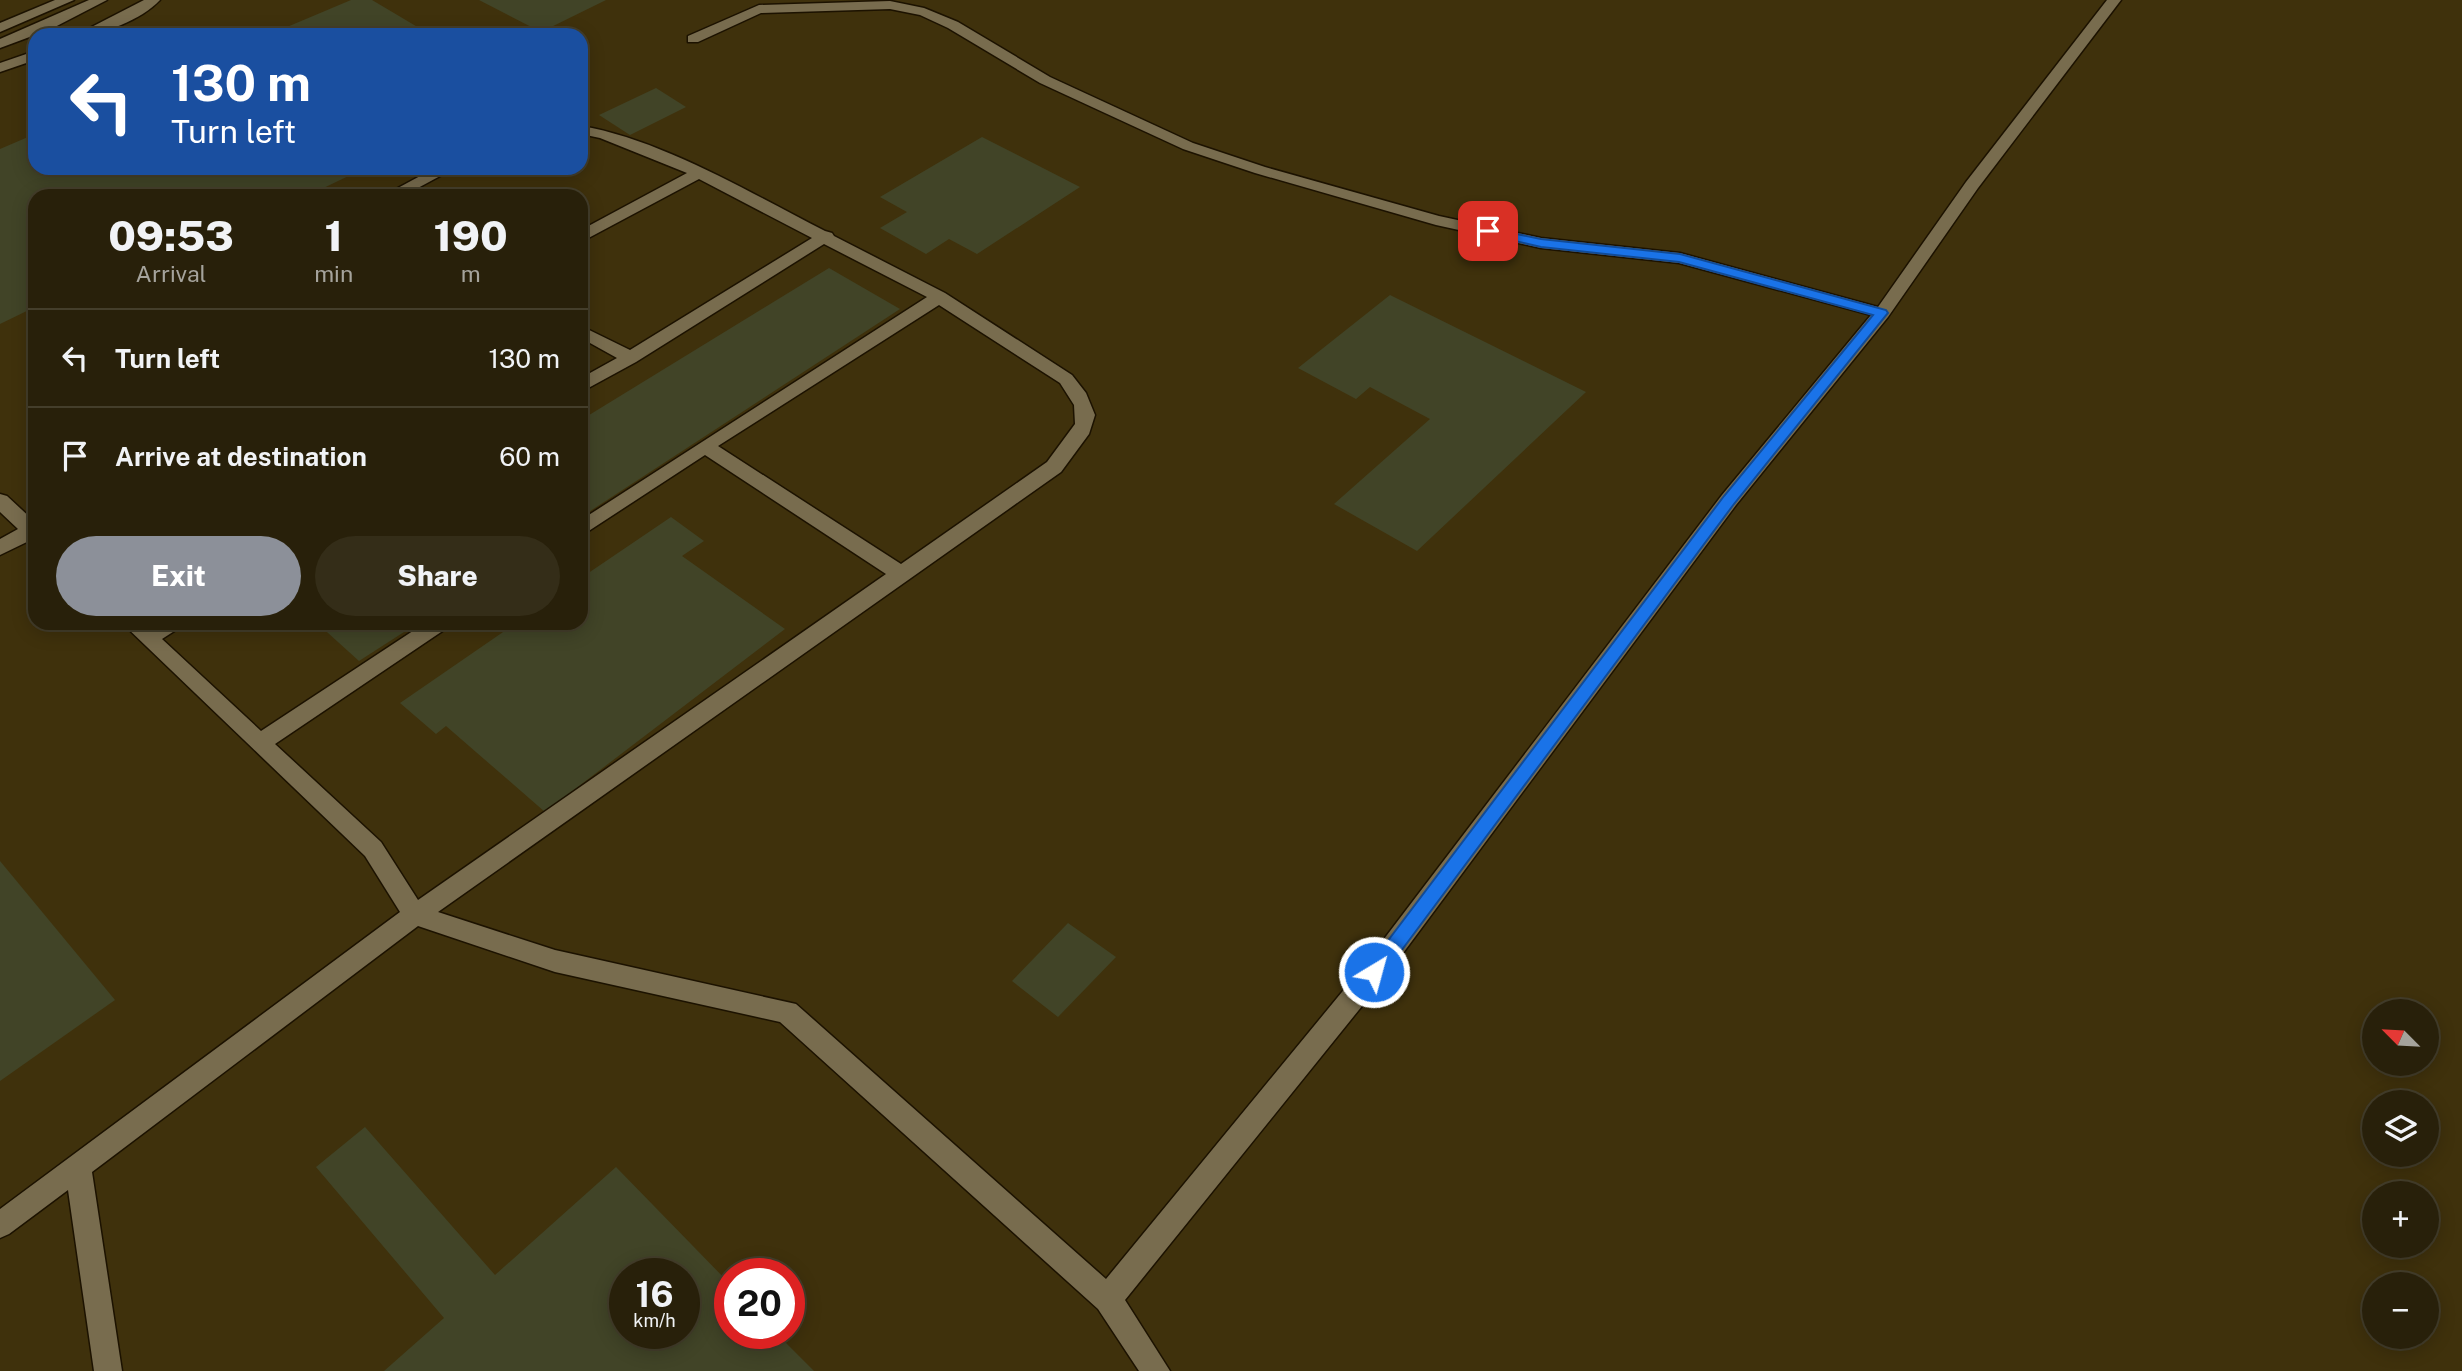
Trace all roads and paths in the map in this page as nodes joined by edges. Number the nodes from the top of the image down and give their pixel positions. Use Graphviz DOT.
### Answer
graph roads {
  1 [pos="67,0"];
  2 [pos="100,0"];
  3 [pos="153,0"];
  4 [pos="2114,0"];
  5 [pos="0,28"];
  6 [pos="41,28"];
  7 [pos="99,28"];
  8 [pos="28,33"];
  9 [pos="693,39"];
  10 [pos="0,44"];
  11 [pos="28,58"];
  12 [pos="0,68"];
  13 [pos="588,131"];
  14 [pos="699,173"];
  15 [pos="433,175"];
  16 [pos="405,189"];
  17 [pos="588,233"];
  18 [pos="826,236"];
  19 [pos="939,297"];
  20 [pos="1882,313"];
  21 [pos="588,335"];
  22 [pos="630,358"];
  23 [pos="588,382"];
  24 [pos="705,446"];
  25 [pos="0,501"];
  26 [pos="588,524"];
  27 [pos="28,526"];
  28 [pos="28,534"];
  29 [pos="0,548"];
  30 [pos="902,575"];
  31 [pos="140,630"];
  32 [pos="430,630"];
  33 [pos="260,743"];
  34 [pos="415,915"];
  35 [pos="78,1169"];
  36 [pos="0,1225"];
  37 [pos="1108,1298"];
  38 [pos="108,1371"];
  39 [pos="1156,1371"];
  1 -- 5 [label="lane"];
  2 -- 6 [label="lane"];
  3 -- 7 [label="lane"];
  4 -- 20 [label="lane"];
  8 -- 10 [label="lane"];
  9 -- 20 [label="lane"];
  11 -- 12 [label="lane"];
  13 -- 14 [label="lane"];
  14 -- 17 [label="lane"];
  14 -- 18 [label="lane"];
  15 -- 16 [label="lane"];
  18 -- 19 [label="lane"];
  18 -- 22 [label="lane"];
  19 -- 24 [label="lane"];
  19 -- 30 [label="lane"];
  20 -- 37 [label="lane"];
  21 -- 22 [label="lane"];
  22 -- 23 [label="lane"];
  24 -- 26 [label="lane"];
  24 -- 30 [label="lane"];
  25 -- 27 [label="lane"];
  28 -- 29 [label="lane"];
  30 -- 34 [label="lane"];
  31 -- 33 [label="lane"];
  32 -- 33 [label="lane"];
  33 -- 34 [label="lane"];
  34 -- 35 [label="lane"];
  34 -- 37 [label="lane"];
  35 -- 36 [label="lane"];
  35 -- 38 [label="lane"];
  37 -- 39 [label="lane"];
}
